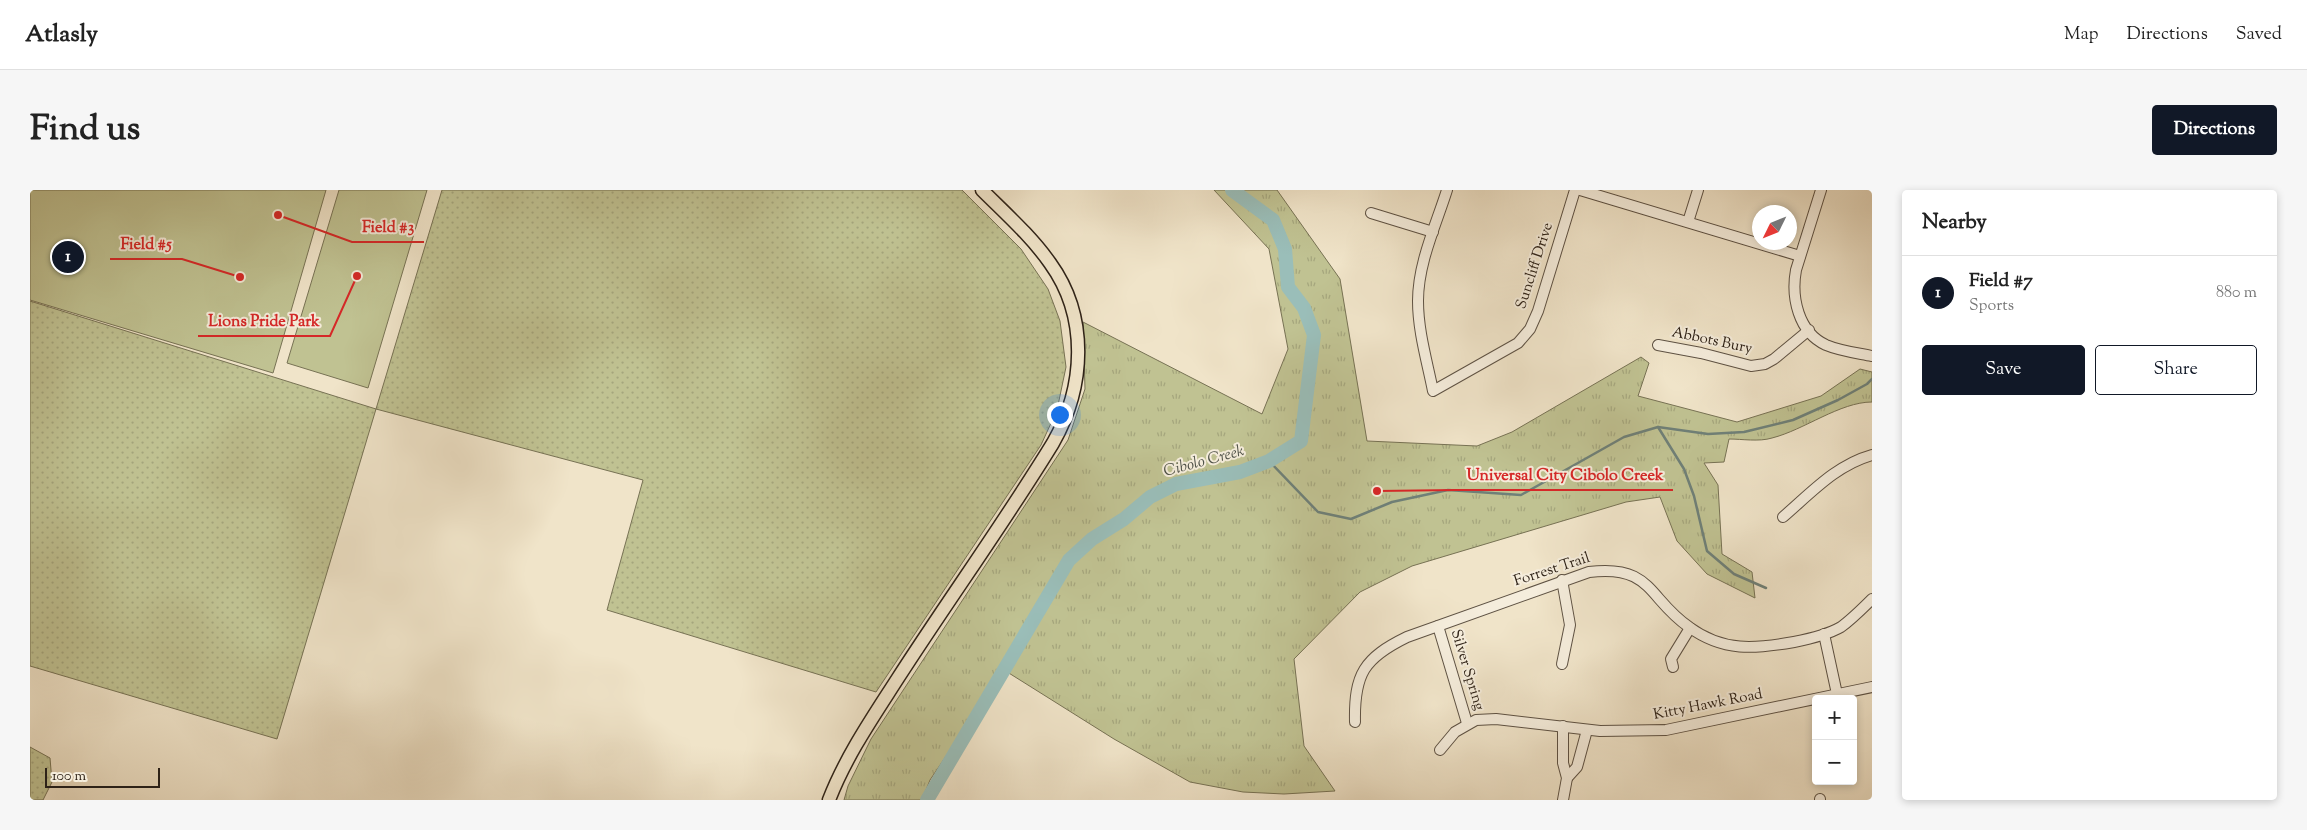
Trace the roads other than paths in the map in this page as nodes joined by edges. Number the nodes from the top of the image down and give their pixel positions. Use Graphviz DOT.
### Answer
graph roads {
  1 [pos="982,190"];
  2 [pos="1446,190"];
  3 [pos="1575,190"];
  4 [pos="1580,190"];
  5 [pos="1698,190"];
  6 [pos="1820,190"];
  7 [pos="1371,213"];
  8 [pos="1688,222"];
  9 [pos="1434,232"];
  10 [pos="1800,256"];
  11 [pos="1809,330"];
  12 [pos="1658,345"];
  13 [pos="1872,356"];
  14 [pos="1872,455"];
  15 [pos="1783,517"];
  16 [pos="1562,580"];
  17 [pos="1872,599"];
  18 [pos="1438,626"];
  19 [pos="1690,628"];
  20 [pos="1824,634"];
  21 [pos="1562,664"];
  22 [pos="1673,667"];
  23 [pos="1872,687"];
  24 [pos="1837,694"];
  25 [pos="1355,722"];
  26 [pos="1467,723"];
  27 [pos="1563,726"];
  28 [pos="1587,730"];
  29 [pos="1440,750"];
  30 [pos="1567,778"];
  31 [pos="829,800"];
  32 [pos="1563,800"];
  1 -- 31 [label="main road"];
  2 -- 9 [label="street, Suncliff Drive"];
  3 -- 9 [label="street, Suncliff Drive"];
  4 -- 8 [label="street"];
  5 -- 8 [label="street"];
  6 -- 10 [label="street"];
  7 -- 9 [label="street"];
  8 -- 10 [label="street"];
  10 -- 11 [label="street"];
  11 -- 12 [label="street, Abbots Bury"];
  11 -- 13 [label="street"];
  14 -- 15 [label="street"];
  16 -- 18 [label="street, Forrest Trail"];
  16 -- 19 [label="street, Forrest Trail"];
  16 -- 21 [label="street"];
  17 -- 20 [label="street, Forrest Trail"];
  18 -- 25 [label="street, Forrest Trail"];
  18 -- 26 [label="street, Silver Spring"];
  19 -- 20 [label="street, Forrest Trail"];
  19 -- 22 [label="street"];
  20 -- 24 [label="street"];
  23 -- 24 [label="street, Kitty Hawk Road"];
  24 -- 28 [label="street, Kitty Hawk Road"];
  26 -- 27 [label="street, Kitty Hawk Road"];
  26 -- 29 [label="street"];
  27 -- 28 [label="street, Kitty Hawk Road"];
  27 -- 30 [label="street"];
  28 -- 30 [label="street"];
  30 -- 32 [label="street"];
}
